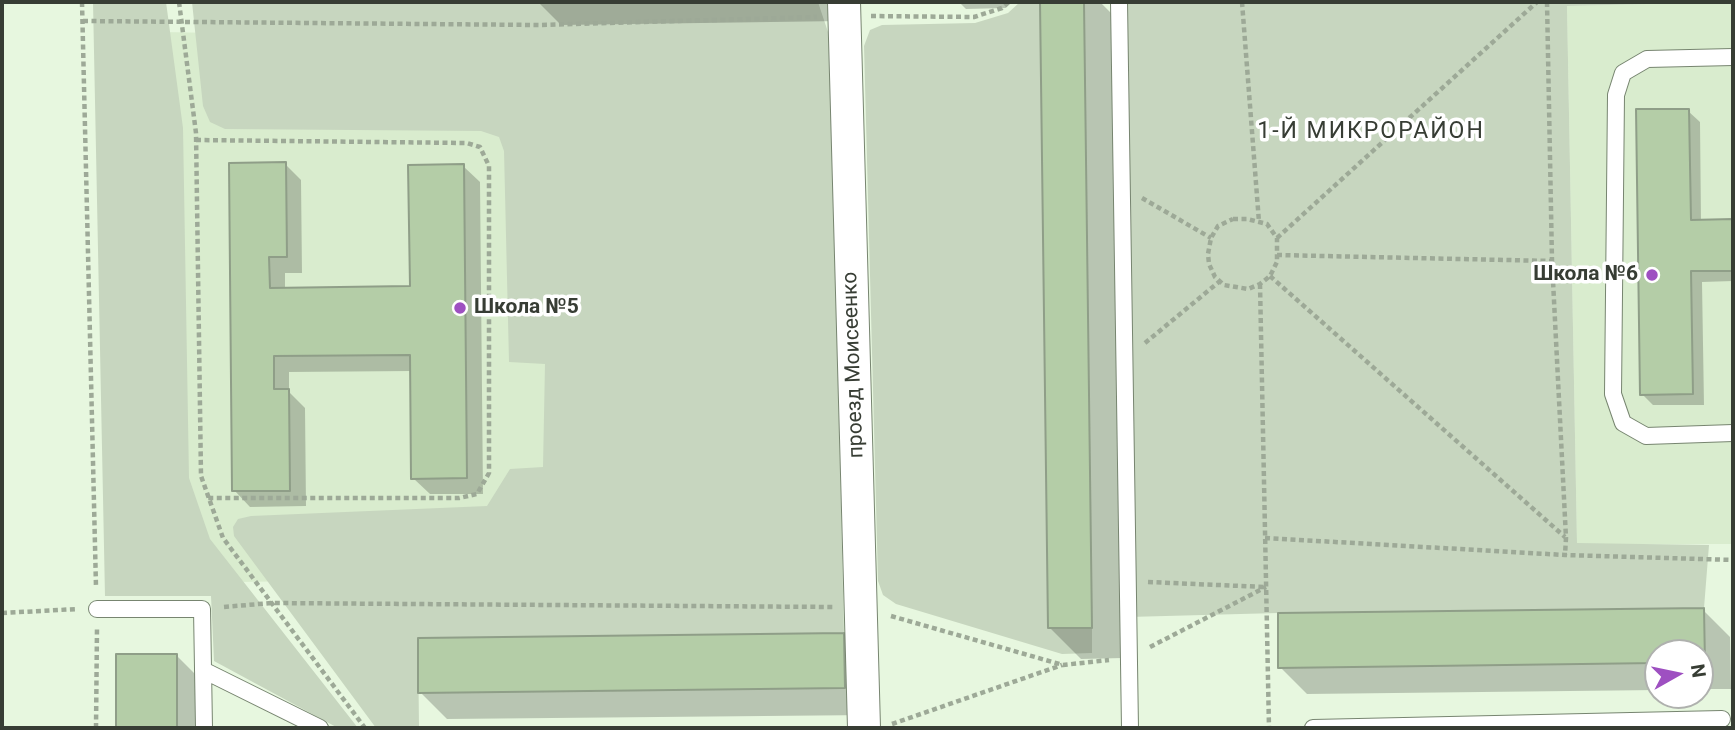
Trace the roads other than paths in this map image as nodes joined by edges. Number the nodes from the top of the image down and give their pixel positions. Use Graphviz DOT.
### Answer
graph roads {
  1 [pos="1118,2"];
  2 [pos="844,9"];
  3 [pos="1733,57"];
  4 [pos="1733,433"];
  5 [pos="97,608"];
  6 [pos="203,670"];
  7 [pos="1721,719"];
  8 [pos="204,728"];
  9 [pos="320,728"];
  10 [pos="864,728"];
  11 [pos="1130,728"];
  12 [pos="1313,728"];
  1 -- 11 [label="lane"];
  2 -- 10 [label="street, проезд Моисеенко"];
  3 -- 4 [label="lane"];
  5 -- 6 [label="lane"];
  6 -- 8 [label="lane"];
  6 -- 9 [label="lane"];
  7 -- 12 [label="lane"];
}
